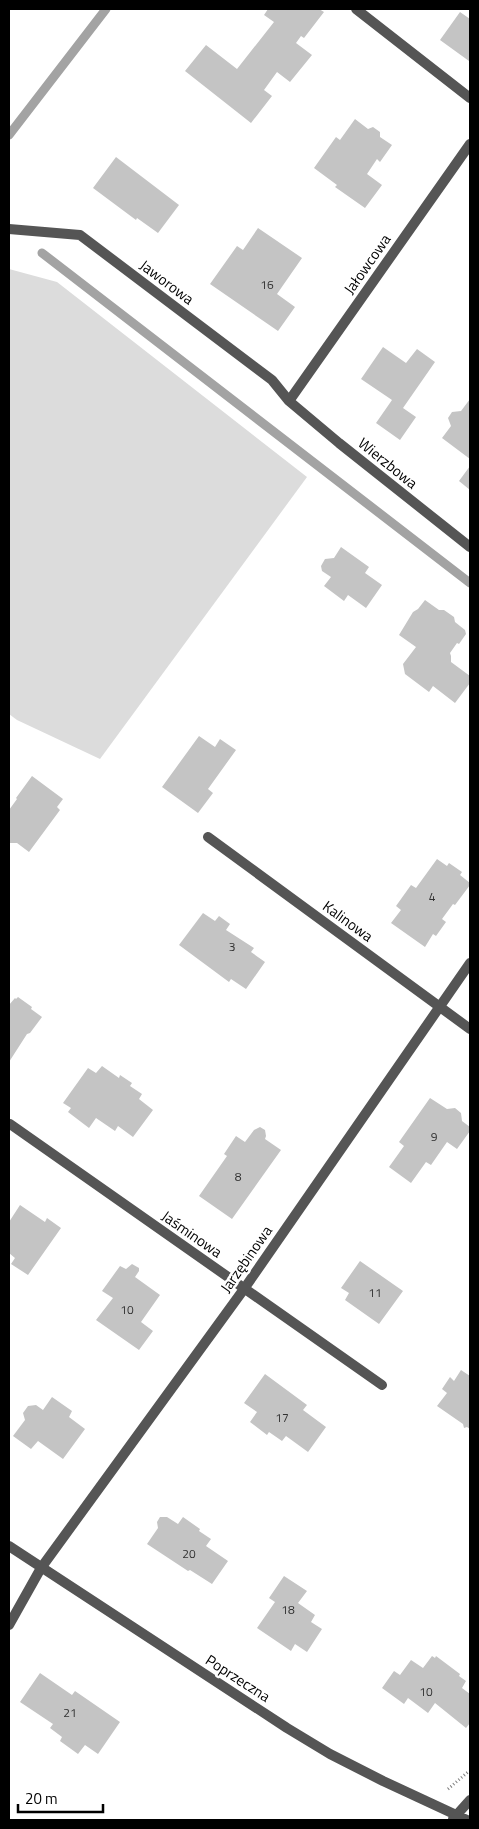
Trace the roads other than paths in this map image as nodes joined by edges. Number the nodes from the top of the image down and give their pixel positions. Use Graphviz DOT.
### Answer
graph roads {
  1 [pos="356,9"];
  2 [pos="470,98"];
  3 [pos="470,144"];
  4 [pos="9,229"];
  5 [pos="289,401"];
  6 [pos="470,548"];
  7 [pos="208,837"];
  8 [pos="470,962"];
  9 [pos="440,1006"];
  10 [pos="470,1029"];
  11 [pos="10,1124"];
  12 [pos="244,1289"];
  13 [pos="382,1384"];
  14 [pos="9,1546"];
  15 [pos="41,1568"];
  16 [pos="9,1625"];
  17 [pos="470,1800"];
  18 [pos="454,1818"];
  19 [pos="467,1820"];
  1 -- 2 [label="street"];
  3 -- 5 [label="street, Jałowcowa"];
  4 -- 5 [label="street, Jaworowa"];
  5 -- 6 [label="street, Wierzbowa"];
  7 -- 9 [label="street, Kalinowa"];
  8 -- 9 [label="street, Jarzębinowa"];
  9 -- 10 [label="street, Kalinowa"];
  9 -- 12 [label="street, Jarzębinowa"];
  11 -- 12 [label="street, Jaśminowa"];
  12 -- 13 [label="street, Jaśminowa"];
  12 -- 15 [label="street, Jarzębinowa"];
  14 -- 15 [label="street, Poprzeczna"];
  15 -- 16 [label="street, Jarzębinowa"];
  15 -- 18 [label="street, Poprzeczna"];
  17 -- 18 [label="street"];
  18 -- 19 [label="street, Poprzeczna"];
}
